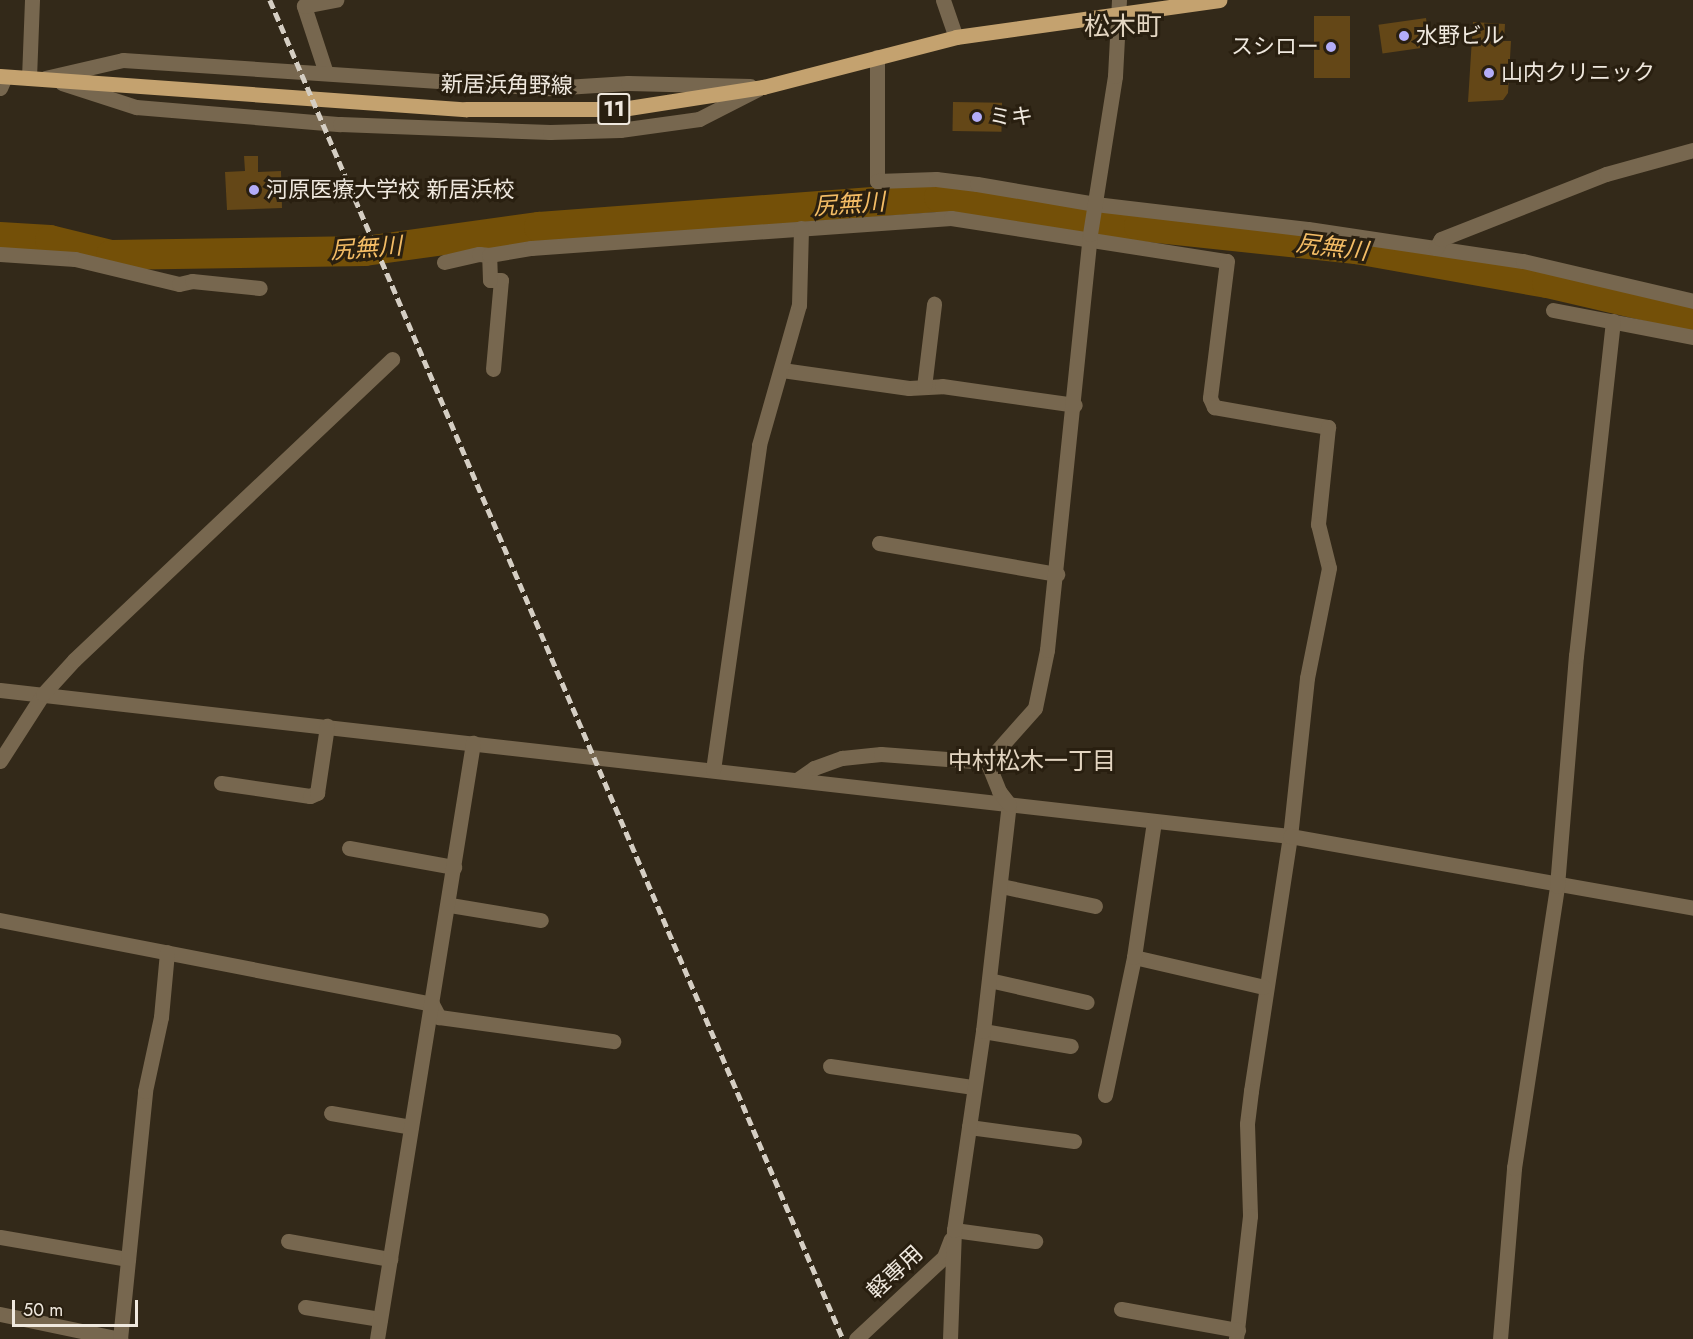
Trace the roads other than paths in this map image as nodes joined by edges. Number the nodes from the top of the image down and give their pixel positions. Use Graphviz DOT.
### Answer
graph roads {
  1 [pos="32,0"];
  2 [pos="336,0"];
  3 [pos="944,0"];
  4 [pos="1219,0"];
  5 [pos="1119,7"];
  6 [pos="956,37"];
  7 [pos="877,57"];
  8 [pos="326,73"];
  9 [pos="29,78"];
  10 [pos="45,78"];
  11 [pos="2,80"];
  12 [pos="763,87"];
  13 [pos="1693,150"];
  14 [pos="1095,206"];
  15 [pos="801,228"];
  16 [pos="1090,237"];
  17 [pos="1436,248"];
  18 [pos="0,254"];
  19 [pos="489,255"];
  20 [pos="444,262"];
  21 [pos="260,288"];
  22 [pos="1693,301"];
  23 [pos="934,304"];
  24 [pos="1553,310"];
  25 [pos="1613,321"];
  26 [pos="1693,337"];
  27 [pos="392,359"];
  28 [pos="493,369"];
  29 [pos="782,370"];
  30 [pos="924,387"];
  31 [pos="1075,405"];
  32 [pos="879,543"];
  33 [pos="1057,574"];
  34 [pos="0,690"];
  35 [pos="43,694"];
  36 [pos="327,726"];
  37 [pos="473,744"];
  38 [pos="0,761"];
  39 [pos="987,762"];
  40 [pos="713,770"];
  41 [pos="797,780"];
  42 [pos="221,783"];
  43 [pos="1009,804"];
  44 [pos="1154,822"];
  45 [pos="1290,836"];
  46 [pos="349,848"];
  47 [pos="454,867"];
  48 [pos="1001,885"];
  49 [pos="1557,886"];
  50 [pos="450,905"];
  51 [pos="1095,906"];
  52 [pos="1693,908"];
  53 [pos="0,920"];
  54 [pos="541,920"];
  55 [pos="167,952"];
  56 [pos="1134,957"];
  57 [pos="989,980"];
  58 [pos="1264,987"];
  59 [pos="1087,1002"];
  60 [pos="432,1005"];
  61 [pos="983,1031"];
  62 [pos="613,1041"];
  63 [pos="1071,1046"];
  64 [pos="830,1066"];
  65 [pos="973,1087"];
  66 [pos="1105,1095"];
  67 [pos="331,1113"];
  68 [pos="411,1127"];
  69 [pos="969,1127"];
  70 [pos="1074,1141"];
  71 [pos="954,1230"];
  72 [pos="0,1237"];
  73 [pos="288,1241"];
  74 [pos="1035,1241"];
  75 [pos="128,1259"];
  76 [pos="390,1259"];
  77 [pos="305,1307"];
  78 [pos="1121,1309"];
  79 [pos="0,1314"];
  80 [pos="380,1319"];
  81 [pos="1237,1334"];
  82 [pos="120,1339"];
  83 [pos="377,1339"];
  84 [pos="856,1339"];
  85 [pos="950,1339"];
  86 [pos="1500,1339"];
  1 -- 9 [label="street"];
  2 -- 8 [label="street"];
  3 -- 6 [label="street"];
  4 -- 5 [label="main road, 新居浜角野線 / 11"];
  5 -- 6 [label="main road, 新居浜角野線 / 11"];
  5 -- 14 [label="street"];
  6 -- 7 [label="main road, 新居浜角野線 / 11"];
  7 -- 12 [label="main road, 新居浜角野線 / 11"];
  7 -- 14 [label="street"];
  8 -- 10 [label="street"];
  8 -- 12 [label="street"];
  9 -- 10 [label="main road, 新居浜角野線 / 11"];
  9 -- 11 [label="main road, 新居浜角野線 / 11"];
  10 -- 12 [label="main road, 新居浜角野線 / 11"];
  10 -- 12 [label="street"];
  13 -- 17 [label="street"];
  14 -- 16 [label="street"];
  14 -- 17 [label="street"];
  15 -- 16 [label="street"];
  15 -- 19 [label="street"];
  15 -- 29 [label="street"];
  16 -- 31 [label="street"];
  16 -- 45 [label="street"];
  17 -- 22 [label="street"];
  18 -- 21 [label="street"];
  19 -- 20 [label="street"];
  19 -- 28 [label="street"];
  23 -- 30 [label="street"];
  24 -- 25 [label="street"];
  25 -- 26 [label="street"];
  25 -- 49 [label="street"];
  27 -- 35 [label="street"];
  29 -- 30 [label="street"];
  29 -- 40 [label="street"];
  30 -- 31 [label="street"];
  31 -- 33 [label="street"];
  32 -- 33 [label="street"];
  33 -- 39 [label="street"];
  34 -- 35 [label="street"];
  35 -- 36 [label="street"];
  35 -- 38 [label="street"];
  36 -- 37 [label="street"];
  36 -- 42 [label="street"];
  37 -- 40 [label="street"];
  37 -- 47 [label="street"];
  39 -- 41 [label="street"];
  39 -- 43 [label="street"];
  40 -- 41 [label="street"];
  41 -- 43 [label="street"];
  43 -- 44 [label="street"];
  43 -- 48 [label="street"];
  44 -- 45 [label="street"];
  44 -- 56 [label="street"];
  45 -- 49 [label="street"];
  45 -- 58 [label="street"];
  46 -- 47 [label="street"];
  47 -- 50 [label="street"];
  48 -- 51 [label="street"];
  48 -- 57 [label="street"];
  49 -- 52 [label="street"];
  49 -- 86 [label="street"];
  50 -- 54 [label="street"];
  50 -- 60 [label="street"];
  53 -- 55 [label="street"];
  55 -- 60 [label="street"];
  55 -- 75 [label="street"];
  56 -- 58 [label="street"];
  56 -- 66 [label="street"];
  57 -- 59 [label="street"];
  57 -- 61 [label="street"];
  58 -- 81 [label="street"];
  60 -- 62 [label="street"];
  60 -- 68 [label="street"];
  61 -- 63 [label="street"];
  61 -- 65 [label="street"];
  64 -- 65 [label="street"];
  65 -- 69 [label="street"];
  67 -- 68 [label="street"];
  68 -- 76 [label="street"];
  69 -- 70 [label="street"];
  69 -- 71 [label="street"];
  71 -- 74 [label="street"];
  71 -- 84 [label="street, 軽専用"];
  71 -- 85 [label="street"];
  72 -- 75 [label="street"];
  73 -- 76 [label="street"];
  75 -- 82 [label="street"];
  76 -- 80 [label="street"];
  77 -- 80 [label="street"];
  78 -- 81 [label="street"];
  79 -- 82 [label="street"];
  80 -- 83 [label="street"];
}
